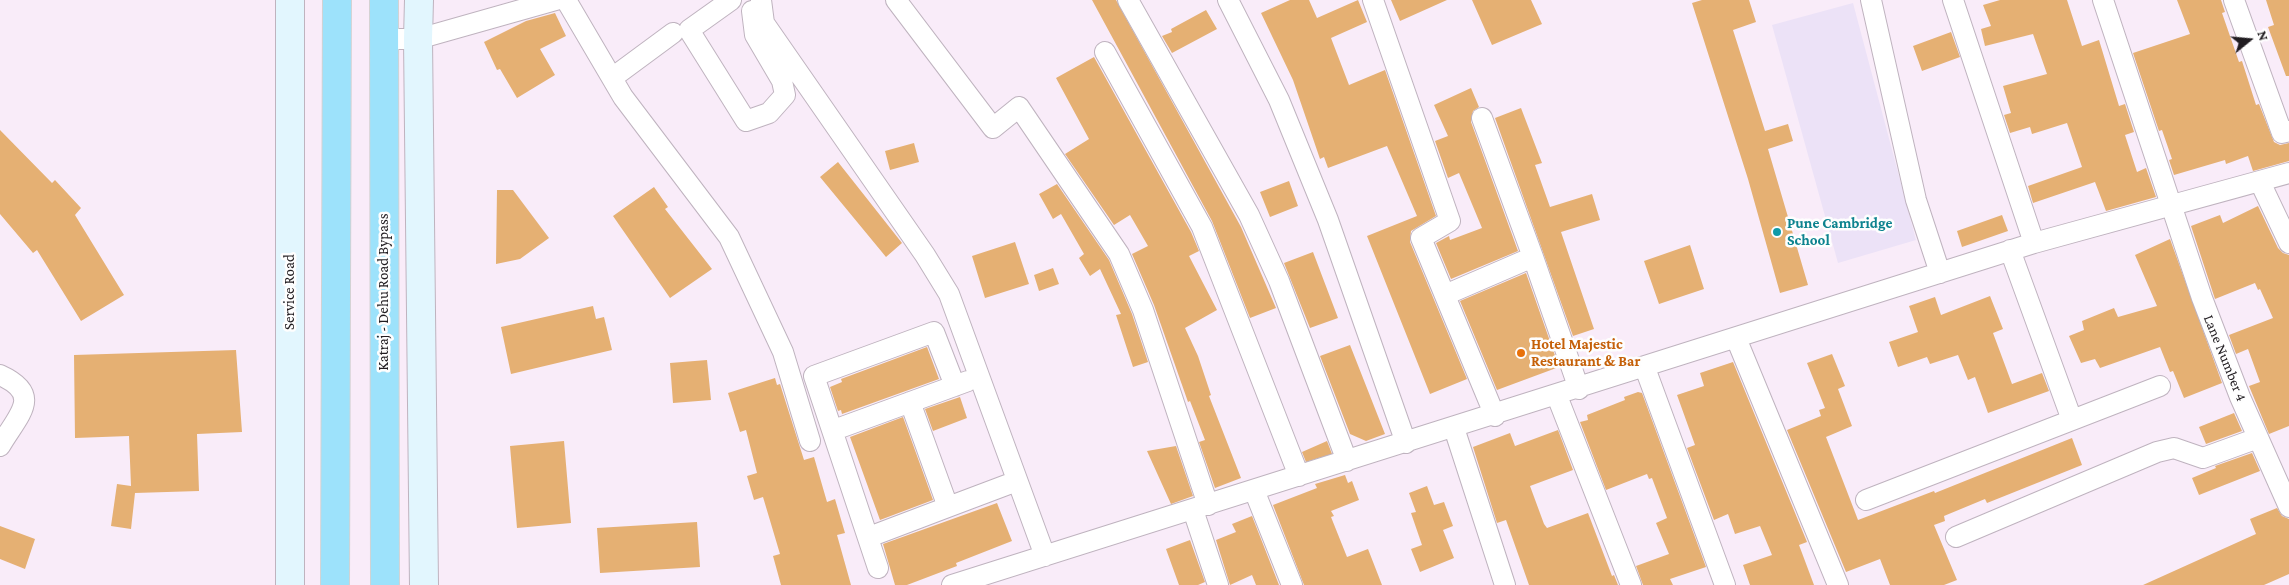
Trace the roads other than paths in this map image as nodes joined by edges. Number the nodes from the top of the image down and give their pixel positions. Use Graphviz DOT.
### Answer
graph roads {
  1 [pos="290,0"];
  2 [pos="337,0"];
  3 [pos="384,0"];
  4 [pos="419,0"];
  5 [pos="556,0"];
  6 [pos="566,0"];
  7 [pos="731,0"];
  8 [pos="896,0"];
  9 [pos="1128,0"];
  10 [pos="1228,0"];
  11 [pos="1373,0"];
  12 [pos="1871,0"];
  13 [pos="1953,0"];
  14 [pos="2103,0"];
  15 [pos="2234,0"];
  16 [pos="754,4"];
  17 [pos="674,33"];
  18 [pos="384,39"];
  19 [pos="418,39"];
  20 [pos="1105,52"];
  21 [pos="612,78"];
  22 [pos="1482,118"];
  23 [pos="2289,131"];
  24 [pos="2289,174"];
  25 [pos="2260,182"];
  26 [pos="2172,205"];
  27 [pos="2034,243"];
  28 [pos="2289,243"];
  29 [pos="2010,250"];
  30 [pos="1533,257"];
  31 [pos="1940,273"];
  32 [pos="1444,295"];
  33 [pos="1736,338"];
  34 [pos="1645,368"];
  35 [pos="0,375"];
  36 [pos="979,377"];
  37 [pos="954,386"];
  38 [pos="2160,386"];
  39 [pos="1579,389"];
  40 [pos="1557,396"];
  41 [pos="910,402"];
  42 [pos="1495,416"];
  43 [pos="2072,420"];
  44 [pos="1454,428"];
  45 [pos="834,430"];
  46 [pos="2258,438"];
  47 [pos="810,441"];
  48 [pos="1406,443"];
  49 [pos="0,446"];
  50 [pos="1347,461"];
  51 [pos="1299,476"];
  52 [pos="1017,481"];
  53 [pos="1254,490"];
  54 [pos="1866,500"];
  55 [pos="948,507"];
  56 [pos="2289,507"];
  57 [pos="1201,508"];
  58 [pos="869,537"];
  59 [pos="1956,537"];
  60 [pos="1045,556"];
  61 [pos="878,568"];
  62 [pos="290,585"];
  63 [pos="335,585"];
  64 [pos="385,585"];
  65 [pos="424,585"];
  66 [pos="952,585"];
  67 [pos="1218,585"];
  68 [pos="1292,585"];
  69 [pos="1504,585"];
  70 [pos="1631,585"];
  71 [pos="1725,585"];
  72 [pos="1838,585"];
  1 -- 62 [label="street, Service Road"];
  2 -- 63 [label="highway"];
  3 -- 18 [label="highway, Katraj - Dehu Road Bypass"];
  4 -- 19 [label="street"];
  5 -- 19 [label="street"];
  6 -- 21 [label="street"];
  7 -- 16 [label="street"];
  8 -- 57 [label="street"];
  9 -- 50 [label="street"];
  10 -- 48 [label="street"];
  11 -- 32 [label="street"];
  12 -- 31 [label="street"];
  13 -- 27 [label="street"];
  14 -- 26 [label="street, Lane Number 4"];
  15 -- 23 [label="street"];
  16 -- 36 [label="street"];
  17 -- 21 [label="street"];
  18 -- 19 [label="street"];
  18 -- 64 [label="highway, Katraj - Dehu Road Bypass"];
  19 -- 65 [label="street"];
  20 -- 51 [label="street"];
  21 -- 47 [label="street"];
  22 -- 30 [label="street"];
  24 -- 25 [label="street"];
  25 -- 26 [label="street"];
  25 -- 28 [label="street"];
  26 -- 27 [label="street"];
  26 -- 46 [label="street, Lane Number 4"];
  27 -- 29 [label="street"];
  29 -- 31 [label="street"];
  29 -- 43 [label="street"];
  30 -- 32 [label="street"];
  30 -- 39 [label="street"];
  31 -- 33 [label="street"];
  32 -- 42 [label="street"];
  33 -- 34 [label="street"];
  33 -- 72 [label="street"];
  34 -- 39 [label="street"];
  34 -- 71 [label="street"];
  35 -- 49 [label="street"];
  36 -- 37 [label="street"];
  36 -- 52 [label="street"];
  37 -- 41 [label="street"];
  37 -- 45 [label="street"];
  38 -- 43 [label="street"];
  39 -- 40 [label="street"];
  40 -- 42 [label="street"];
  40 -- 70 [label="street"];
  41 -- 45 [label="street"];
  41 -- 55 [label="street"];
  42 -- 44 [label="street"];
  43 -- 54 [label="street"];
  44 -- 48 [label="street"];
  44 -- 69 [label="street"];
  45 -- 58 [label="street"];
  46 -- 56 [label="street, Lane Number 4"];
  46 -- 59 [label="street"];
  48 -- 50 [label="street"];
  50 -- 51 [label="street"];
  51 -- 53 [label="street"];
  52 -- 55 [label="street"];
  52 -- 60 [label="street"];
  53 -- 57 [label="street"];
  53 -- 68 [label="street"];
  55 -- 58 [label="street"];
  57 -- 60 [label="street"];
  57 -- 67 [label="street"];
  58 -- 61 [label="street"];
  60 -- 66 [label="street"];
}
